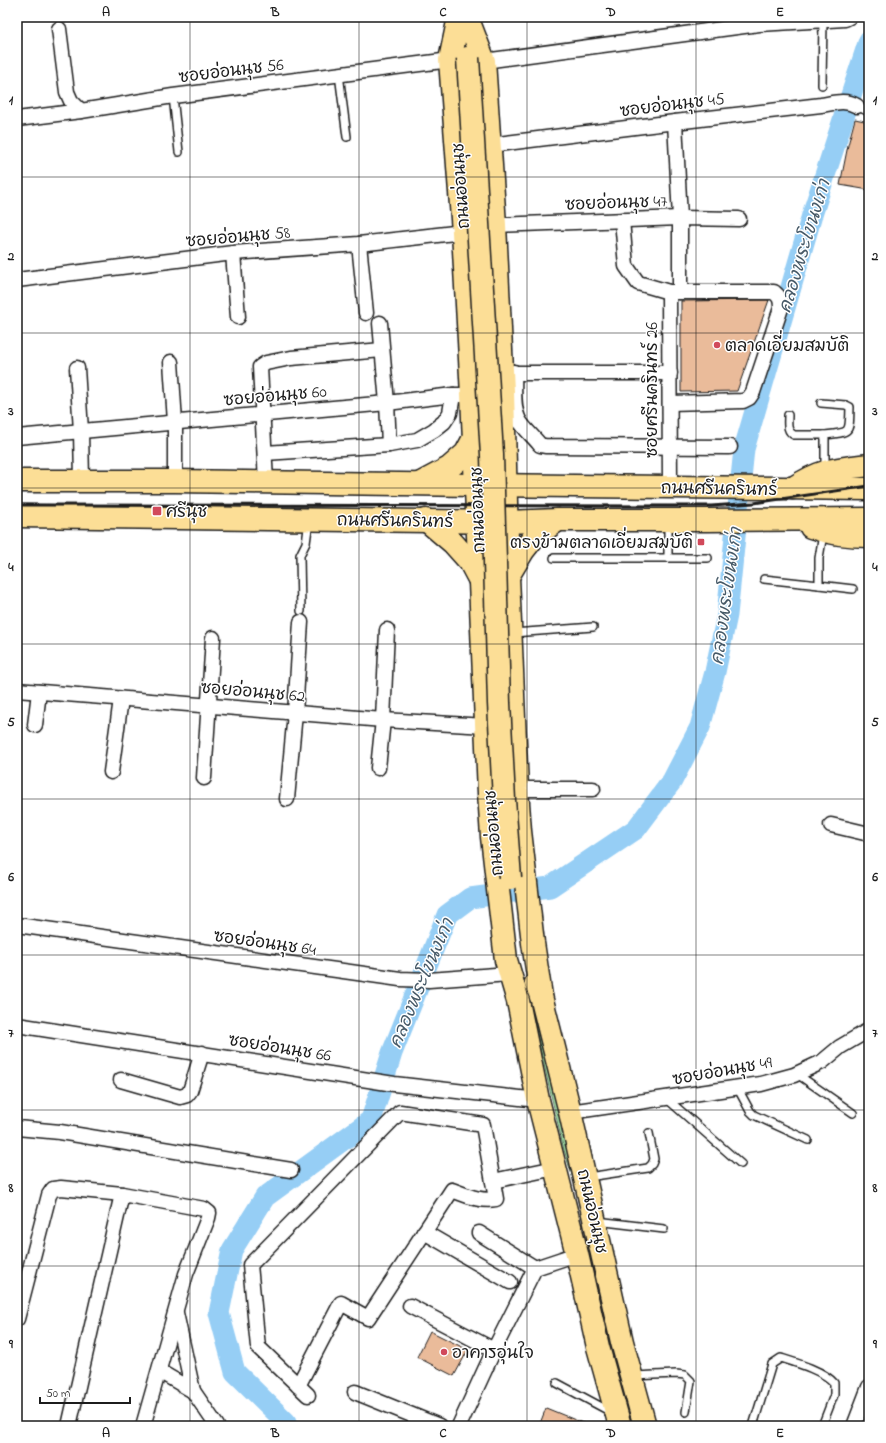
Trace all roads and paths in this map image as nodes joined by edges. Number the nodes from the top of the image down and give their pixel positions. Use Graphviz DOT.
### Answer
graph roads {
  1 [pos="459,17"];
  2 [pos="463,17"];
  3 [pos="467,17"];
  4 [pos="849,17"];
  5 [pos="823,20"];
  6 [pos="759,21"];
  7 [pos="59,29"];
  8 [pos="468,60"];
  9 [pos="339,74"];
  10 [pos="822,85"];
  11 [pos="173,96"];
  12 [pos="854,106"];
  13 [pos="81,111"];
  14 [pos="17,119"];
  15 [pos="675,122"];
  16 [pos="347,137"];
  17 [pos="490,145"];
  18 [pos="179,152"];
  19 [pos="680,218"];
  20 [pos="739,219"];
  21 [pos="622,220"];
  22 [pos="495,225"];
  23 [pos="463,232"];
  24 [pos="359,244"];
  25 [pos="233,253"];
  26 [pos="17,280"];
  27 [pos="675,292"];
  28 [pos="366,313"];
  29 [pos="238,317"];
  30 [pos="380,323"];
  31 [pos="382,350"];
  32 [pos="171,362"];
  33 [pos="77,368"];
  34 [pos="670,373"];
  35 [pos="506,379"];
  36 [pos="462,395"];
  37 [pos="387,403"];
  38 [pos="670,403"];
  39 [pos="821,403"];
  40 [pos="262,414"];
  41 [pos="788,415"];
  42 [pos="175,422"];
  43 [pos="81,431"];
  44 [pos="825,435"];
  45 [pos="17,437"];
  46 [pos="474,438"];
  47 [pos="504,438"];
  48 [pos="389,445"];
  49 [pos="670,446"];
  50 [pos="730,447"];
  51 [pos="265,453"];
  52 [pos="869,465"];
  53 [pos="824,471"];
  54 [pos="17,481"];
  55 [pos="82,481"];
  56 [pos="175,481"];
  57 [pos="266,482"];
  58 [pos="420,484"];
  59 [pos="476,485"];
  60 [pos="506,486"];
  61 [pos="559,486"];
  62 [pos="670,487"];
  63 [pos="792,489"];
  64 [pos="869,489"];
  65 [pos="17,516"];
  66 [pos="310,519"];
  67 [pos="869,519"];
  68 [pos="426,520"];
  69 [pos="558,520"];
  70 [pos="668,520"];
  71 [pos="791,520"];
  72 [pos="478,522"];
  73 [pos="507,522"];
  74 [pos="823,532"];
  75 [pos="869,536"];
  76 [pos="554,558"];
  77 [pos="668,558"];
  78 [pos="708,558"];
  79 [pos="508,576"];
  80 [pos="764,579"];
  81 [pos="479,580"];
  82 [pos="819,585"];
  83 [pos="853,589"];
  84 [pos="301,616"];
  85 [pos="482,625"];
  86 [pos="593,627"];
  87 [pos="510,629"];
  88 [pos="387,630"];
  89 [pos="213,638"];
  90 [pos="17,690"];
  91 [pos="39,692"];
  92 [pos="121,699"];
  93 [pos="209,706"];
  94 [pos="295,713"];
  95 [pos="383,720"];
  96 [pos="35,725"];
  97 [pos="486,726"];
  98 [pos="378,768"];
  99 [pos="111,772"];
  100 [pos="204,778"];
  101 [pos="517,789"];
  102 [pos="593,789"];
  103 [pos="287,799"];
  104 [pos="831,825"];
  105 [pos="869,834"];
  106 [pos="515,921"];
  107 [pos="17,925"];
  108 [pos="509,974"];
  109 [pos="541,996"];
  110 [pos="518,1001"];
  111 [pos="17,1025"];
  112 [pos="869,1030"];
  113 [pos="202,1054"];
  114 [pos="797,1074"];
  115 [pos="121,1080"];
  116 [pos="737,1087"];
  117 [pos="666,1098"];
  118 [pos="538,1100"];
  119 [pos="570,1112"];
  120 [pos="853,1113"];
  121 [pos="17,1128"];
  122 [pos="649,1133"];
  123 [pos="808,1140"];
  124 [pos="741,1164"];
  125 [pos="555,1168"];
  126 [pos="291,1170"];
  127 [pos="585,1178"];
  128 [pos="493,1181"];
  129 [pos="122,1194"];
  130 [pos="595,1220"];
  131 [pos="664,1229"];
  132 [pos="424,1232"];
  133 [pos="479,1233"];
  134 [pos="577,1254"];
  135 [pos="535,1268"];
  136 [pos="510,1282"];
  137 [pos="410,1306"];
  138 [pos="175,1311"];
  139 [pos="17,1319"];
  140 [pos="494,1350"];
  141 [pos="159,1370"];
  142 [pos="631,1376"];
  143 [pos="557,1383"];
  144 [pos="869,1387"];
  145 [pos="193,1391"];
  146 [pos="355,1392"];
  147 [pos="686,1412"];
  148 [pos="618,1420"];
  149 [pos="69,1426"];
  150 [pos="143,1426"];
  151 [pos="217,1426"];
  152 [pos="438,1426"];
  153 [pos="459,1426"];
  154 [pos="645,1426"];
  155 [pos="753,1426"];
  156 [pos="822,1426"];
  157 [pos="854,1426"];
  1 -- 8 [label="main road, ถนนอ่อนนุช"];
  2 -- 8 [label="main road, ถนนอ่อนนุช"];
  3 -- 8 [label="main road, ถนนอ่อนนุช"];
  4 -- 5 [label="street, ซอยอ่อนนุช 56"];
  5 -- 6 [label="street, ซอยอ่อนนุช 56"];
  5 -- 10 [label="lane"];
  6 -- 8 [label="street, ซอยอ่อนนุช 56"];
  7 -- 13 [label="street"];
  8 -- 9 [label="street, ซอยอ่อนนุช 56"];
  8 -- 17 [label="main road, ถนนอ่อนนุช"];
  8 -- 23 [label="main road, ถนนอ่อนนุช"];
  8 -- 106 [label="main road, ถนนอ่อนนุช, bridge"];
  9 -- 11 [label="street, ซอยอ่อนนุช 56"];
  9 -- 16 [label="lane"];
  11 -- 13 [label="street, ซอยอ่อนนุช 56"];
  11 -- 18 [label="lane"];
  12 -- 15 [label="street, ซอยอ่อนนุช 45"];
  13 -- 14 [label="street, ซอยอ่อนนุช 56"];
  15 -- 17 [label="street, ซอยอ่อนนุช 45"];
  15 -- 19 [label="street, ซอยศรีนครินทร์ 26"];
  17 -- 22 [label="main road, ถนนอ่อนนุช"];
  19 -- 20 [label="street, ซอยอ่อนนุช 47"];
  19 -- 21 [label="street, ซอยอ่อนนุช 47"];
  19 -- 27 [label="street, ซอยศรีนครินทร์ 26"];
  21 -- 22 [label="street, ซอยอ่อนนุช 47"];
  21 -- 27 [label="street"];
  22 -- 35 [label="main road, ถนนอ่อนนุช"];
  23 -- 24 [label="street, ซอยอ่อนนุช 58"];
  23 -- 36 [label="main road, ถนนอ่อนนุช"];
  24 -- 25 [label="street, ซอยอ่อนนุช 58"];
  24 -- 28 [label="street"];
  25 -- 26 [label="street, ซอยอ่อนนุช 58"];
  25 -- 29 [label="street"];
  27 -- 34 [label="street, ซอยศรีนครินทร์ 26"];
  27 -- 38 [label="street"];
  30 -- 31 [label="street"];
  31 -- 37 [label="street"];
  31 -- 40 [label="street"];
  32 -- 42 [label="street"];
  33 -- 43 [label="street"];
  34 -- 35 [label="street"];
  34 -- 38 [label="street, ซอยศรีนครินทร์ 26"];
  35 -- 36 [label="main road"];
  35 -- 47 [label="main road, ถนนอ่อนนุช"];
  35 -- 49 [label="street"];
  36 -- 37 [label="street, ซอยอ่อนนุช 60"];
  36 -- 46 [label="main road, ถนนอ่อนนุช"];
  36 -- 48 [label="street"];
  37 -- 40 [label="street, ซอยอ่อนนุช 60"];
  37 -- 48 [label="street"];
  38 -- 49 [label="street, ซอยศรีนครินทร์ 26"];
  39 -- 44 [label="lane"];
  40 -- 42 [label="street, ซอยอ่อนนุช 60"];
  40 -- 51 [label="street"];
  41 -- 44 [label="lane"];
  42 -- 43 [label="street, ซอยอ่อนนุช 60"];
  42 -- 56 [label="street"];
  43 -- 45 [label="street, ซอยอ่อนนุช 60"];
  43 -- 55 [label="street"];
  44 -- 53 [label="lane"];
  46 -- 58 [label="main road"];
  46 -- 59 [label="main road, ถนนอ่อนนุช"];
  47 -- 60 [label="main road, ถนนอ่อนนุช"];
  47 -- 61 [label="main road"];
  48 -- 51 [label="street"];
  49 -- 50 [label="street"];
  49 -- 62 [label="street, ซอยศรีนครินทร์ 26"];
  51 -- 57 [label="street"];
  52 -- 53 [label="main road"];
  53 -- 63 [label="main road"];
  54 -- 55 [label="main road, ถนนศรีนครินทร์"];
  55 -- 56 [label="main road, ถนนศรีนครินทร์"];
  56 -- 57 [label="main road, ถนนศรีนครินทร์"];
  57 -- 58 [label="main road, ถนนศรีนครินทร์"];
  58 -- 59 [label="main road, ถนนศรีนครินทร์"];
  59 -- 60 [label="main road, ถนนศรีนครินทร์"];
  59 -- 72 [label="main road, ถนนอ่อนนุช"];
  60 -- 61 [label="main road, ถนนศรีนครินทร์"];
  60 -- 73 [label="main road, ถนนอ่อนนุช"];
  61 -- 62 [label="main road, ถนนศรีนครินทร์"];
  62 -- 63 [label="main road, ถนนศรีนครินทร์"];
  63 -- 64 [label="main road, ถนนศรีนครินทร์"];
  65 -- 66 [label="main road, ถนนศรีนครินทร์"];
  66 -- 68 [label="main road, ถนนศรีนครินทร์"];
  66 -- 84 [label="lane"];
  67 -- 71 [label="main road, ถนนศรีนครินทร์"];
  68 -- 72 [label="main road, ถนนศรีนครินทร์"];
  68 -- 81 [label="main road"];
  69 -- 70 [label="main road, ถนนศรีนครินทร์"];
  69 -- 73 [label="main road, ถนนศรีนครินทร์"];
  69 -- 79 [label="main road"];
  70 -- 71 [label="main road, ถนนศรีนครินทร์"];
  70 -- 77 [label="lane"];
  71 -- 74 [label="main road"];
  72 -- 73 [label="main road, ถนนศรีนครินทร์"];
  72 -- 81 [label="main road, ถนนอ่อนนุช"];
  73 -- 79 [label="main road, ถนนอ่อนนุช"];
  74 -- 75 [label="main road"];
  74 -- 82 [label="lane"];
  76 -- 77 [label="lane"];
  77 -- 78 [label="lane"];
  79 -- 87 [label="main road, ถนนอ่อนนุช"];
  80 -- 82 [label="lane"];
  81 -- 85 [label="main road, ถนนอ่อนนุช"];
  82 -- 83 [label="lane"];
  84 -- 94 [label="street"];
  85 -- 87 [label="main road"];
  85 -- 97 [label="main road, ถนนอ่อนนุช"];
  86 -- 87 [label="lane"];
  87 -- 101 [label="main road, ถนนอ่อนนุช"];
  88 -- 95 [label="street"];
  89 -- 93 [label="street"];
  90 -- 91 [label="street, ซอยอ่อนนุช 62"];
  91 -- 92 [label="street, ซอยอ่อนนุช 62"];
  91 -- 96 [label="street"];
  92 -- 93 [label="street, ซอยอ่อนนุช 62"];
  92 -- 99 [label="street"];
  93 -- 94 [label="street, ซอยอ่อนนุช 62"];
  93 -- 100 [label="street"];
  94 -- 95 [label="street, ซอยอ่อนนุช 62"];
  94 -- 103 [label="street"];
  95 -- 97 [label="street, ซอยอ่อนนุช 62"];
  95 -- 98 [label="street"];
  97 -- 108 [label="main road, ถนนอ่อนนุช"];
  101 -- 102 [label="street"];
  101 -- 109 [label="main road, ถนนอ่อนนุช"];
  104 -- 105 [label="street"];
  106 -- 109 [label="main road, ถนนอ่อนนุช"];
  106 -- 110 [label="main road, ถนนอ่อนนุช"];
  107 -- 108 [label="street, ซอยอ่อนนุช 64"];
  108 -- 110 [label="main road, ถนนอ่อนนุช"];
  109 -- 119 [label="main road, ถนนอ่อนนุช"];
  110 -- 118 [label="main road, ถนนอ่อนนุช"];
  111 -- 113 [label="street, ซอยอ่อนนุช 66"];
  112 -- 114 [label="street, ซอยอ่อนนุช 49"];
  113 -- 115 [label="street"];
  113 -- 118 [label="street, ซอยอ่อนนุช 66"];
  114 -- 116 [label="street, ซอยอ่อนนุช 49"];
  114 -- 120 [label="lane"];
  116 -- 117 [label="street, ซอยอ่อนนุช 49"];
  116 -- 123 [label="lane"];
  117 -- 119 [label="street, ซอยอ่อนนุช 49"];
  117 -- 124 [label="lane"];
  118 -- 125 [label="main road, ถนนอ่อนนุช"];
  119 -- 127 [label="main road, ถนนอ่อนนุช"];
  121 -- 126 [label="street"];
  122 -- 127 [label="lane"];
  125 -- 128 [label="street"];
  125 -- 134 [label="main road, ถนนอ่อนนุช"];
  127 -- 130 [label="main road, ถนนอ่อนนุช"];
  128 -- 132 [label="street"];
  128 -- 132 [label="street"];
  129 -- 138 [label="street"];
  129 -- 139 [label="street"];
  129 -- 149 [label="street"];
  130 -- 131 [label="lane"];
  130 -- 142 [label="main road, ถนนอ่อนนุช"];
  132 -- 136 [label="street"];
  133 -- 135 [label="street"];
  134 -- 135 [label="street"];
  134 -- 148 [label="main road, ถนนอ่อนนุช"];
  135 -- 140 [label="street"];
  137 -- 140 [label="street"];
  138 -- 141 [label="street"];
  138 -- 145 [label="street"];
  140 -- 153 [label="street"];
  141 -- 145 [label="street"];
  141 -- 150 [label="street"];
  142 -- 147 [label="lane"];
  142 -- 154 [label="main road, ถนนอ่อนนุช"];
  143 -- 148 [label="lane"];
  144 -- 157 [label="street"];
  145 -- 151 [label="street"];
  146 -- 152 [label="street"];
  155 -- 156 [label="lane"];
}
